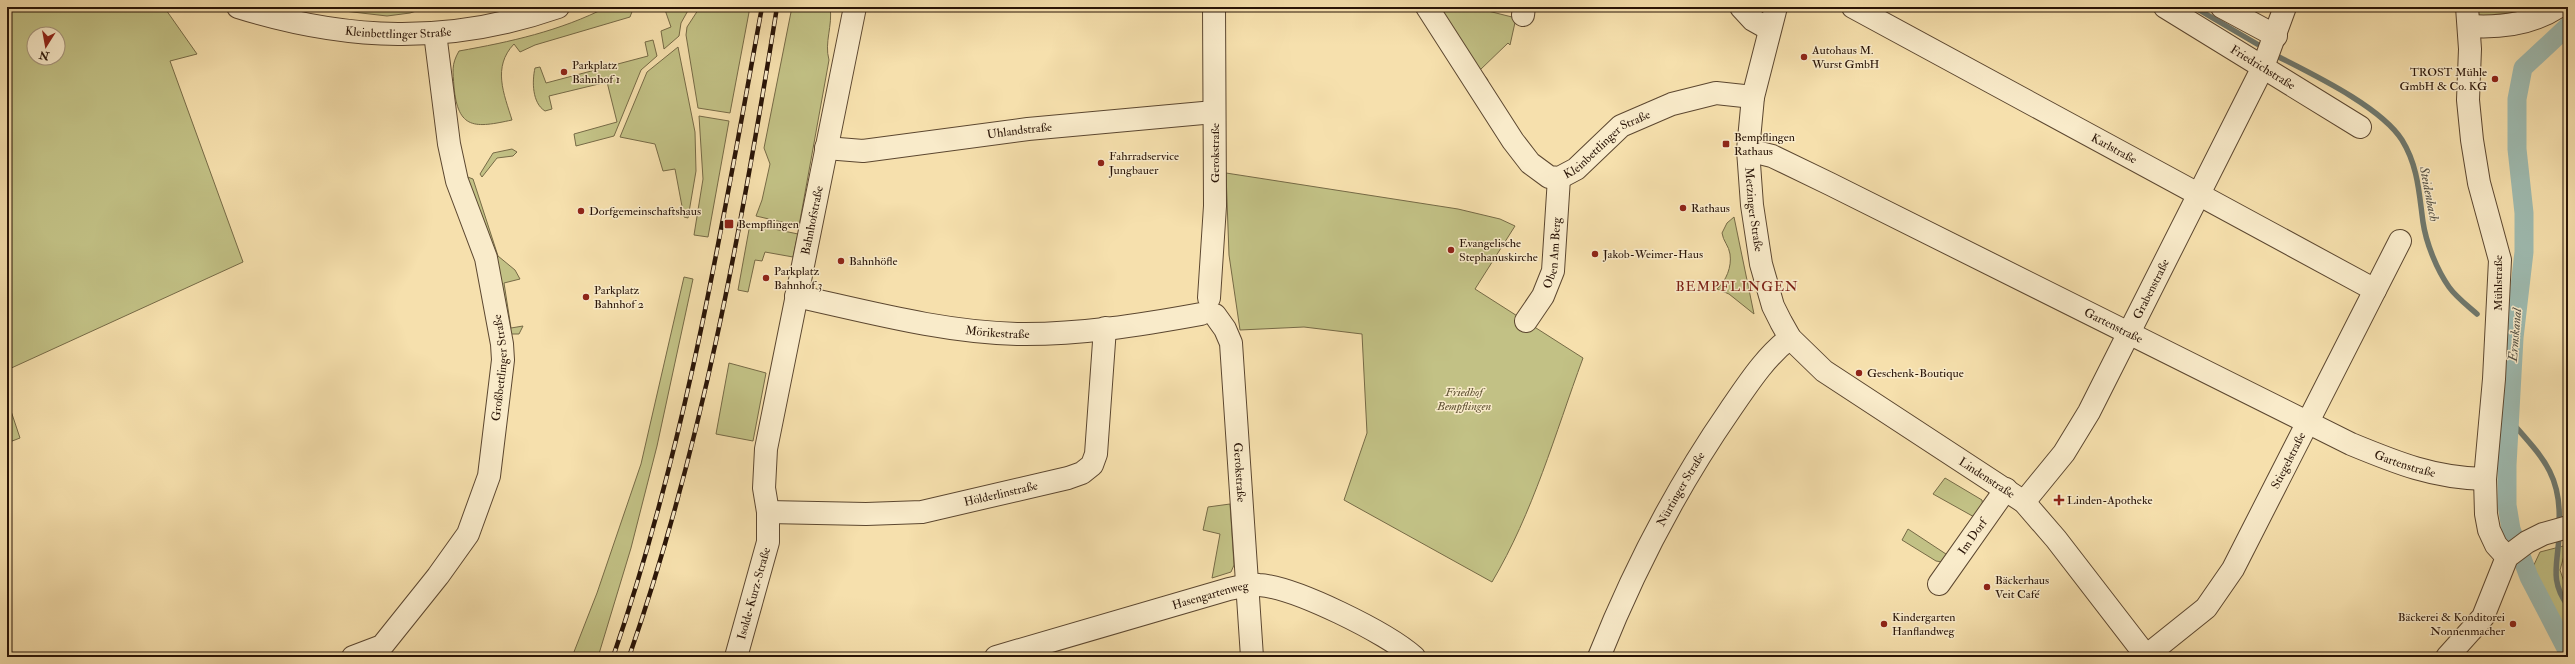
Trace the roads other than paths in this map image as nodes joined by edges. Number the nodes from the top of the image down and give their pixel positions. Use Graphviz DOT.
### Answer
graph roads {
  1 [pos="238,7"];
  2 [pos="558,7"];
  3 [pos="855,7"];
  4 [pos="1214,7"];
  5 [pos="1427,7"];
  6 [pos="1741,7"];
  7 [pos="1776,7"];
  8 [pos="1853,7"];
  9 [pos="2165,7"];
  10 [pos="2222,7"];
  11 [pos="2285,7"];
  12 [pos="2558,7"];
  13 [pos="2468,16"];
  14 [pos="1769,30"];
  15 [pos="435,33"];
  16 [pos="2276,36"];
  17 [pos="2263,67"];
  18 [pos="1753,97"];
  19 [pos="1214,112"];
  20 [pos="2360,127"];
  21 [pos="826,148"];
  22 [pos="1748,150"];
  23 [pos="1559,178"];
  24 [pos="2199,196"];
  25 [pos="2400,241"];
  26 [pos="2375,290"];
  27 [pos="796,296"];
  28 [pos="1208,309"];
  29 [pos="1526,322"];
  30 [pos="1105,328"];
  31 [pos="2130,332"];
  32 [pos="1790,338"];
  33 [pos="2307,423"];
  34 [pos="2485,479"];
  35 [pos="2006,489"];
  36 [pos="2024,502"];
  37 [pos="769,521"];
  38 [pos="2568,527"];
  39 [pos="2507,557"];
  40 [pos="1939,584"];
  41 [pos="1249,585"];
  42 [pos="2146,656"];
  43 [pos="353,657"];
  44 [pos="736,657"];
  45 [pos="996,657"];
  46 [pos="1252,657"];
  47 [pos="1414,657"];
  48 [pos="1600,657"];
  49 [pos="2447,657"];
  1 -- 15 [label="street, Kleinbettlinger Straße"];
  2 -- 15 [label="street, Kleinbettlinger Straße"];
  3 -- 21 [label="street, Bahnhofstraße"];
  4 -- 19 [label="street, Gerokstraße"];
  5 -- 23 [label="street, Kleinbettlinger Straße"];
  6 -- 14 [label="street"];
  7 -- 14 [label="street, Metzinger Straße"];
  8 -- 24 [label="street, Karlstraße"];
  9 -- 17 [label="street, Friedrichstraße"];
  10 -- 16 [label="street"];
  11 -- 16 [label="street, Grabenstraße"];
  12 -- 13 [label="street"];
  13 -- 34 [label="street, Mühlstraße"];
  14 -- 18 [label="street, Metzinger Straße"];
  15 -- 43 [label="street, Großbettlinger Straße"];
  16 -- 17 [label="street, Grabenstraße"];
  17 -- 20 [label="street, Friedrichstraße"];
  17 -- 24 [label="street, Grabenstraße"];
  18 -- 22 [label="street, Metzinger Straße"];
  18 -- 23 [label="street, Kleinbettlinger Straße"];
  19 -- 21 [label="street, Uhlandstraße"];
  19 -- 28 [label="street, Gerokstraße"];
  21 -- 27 [label="street, Bahnhofstraße"];
  22 -- 31 [label="street, Gartenstraße"];
  22 -- 32 [label="street, Metzinger Straße"];
  23 -- 29 [label="street, Oben Am Berg"];
  24 -- 26 [label="street, Karlstraße"];
  24 -- 31 [label="street, Grabenstraße"];
  25 -- 26 [label="street, Stiegelstraße"];
  26 -- 33 [label="street, Stiegelstraße"];
  27 -- 30 [label="street, Mörikestraße"];
  27 -- 37 [label="street, Bahnhofstraße"];
  28 -- 30 [label="street, Mörikestraße"];
  28 -- 41 [label="street, Gerokstraße"];
  30 -- 37 [label="street, Hölderlinstraße"];
  31 -- 33 [label="street, Gartenstraße"];
  31 -- 36 [label="street, Grabenstraße"];
  32 -- 35 [label="street, Lindenstraße"];
  32 -- 48 [label="street, Nürtinger Straße"];
  33 -- 34 [label="street, Gartenstraße"];
  33 -- 42 [label="street, Stiegelstraße"];
  34 -- 39 [label="street, Mühlstraße"];
  35 -- 36 [label="street, Lindenstraße"];
  35 -- 40 [label="street, Im Dorf"];
  36 -- 42 [label="street, Lindenstraße"];
  37 -- 44 [label="street, Isolde-Kurz-Straße"];
  38 -- 39 [label="street"];
  39 -- 49 [label="street"];
  41 -- 45 [label="street, Hasengartenweg"];
  41 -- 46 [label="street, Gerokstraße"];
  41 -- 47 [label="street, Hasengartenweg"];
}
